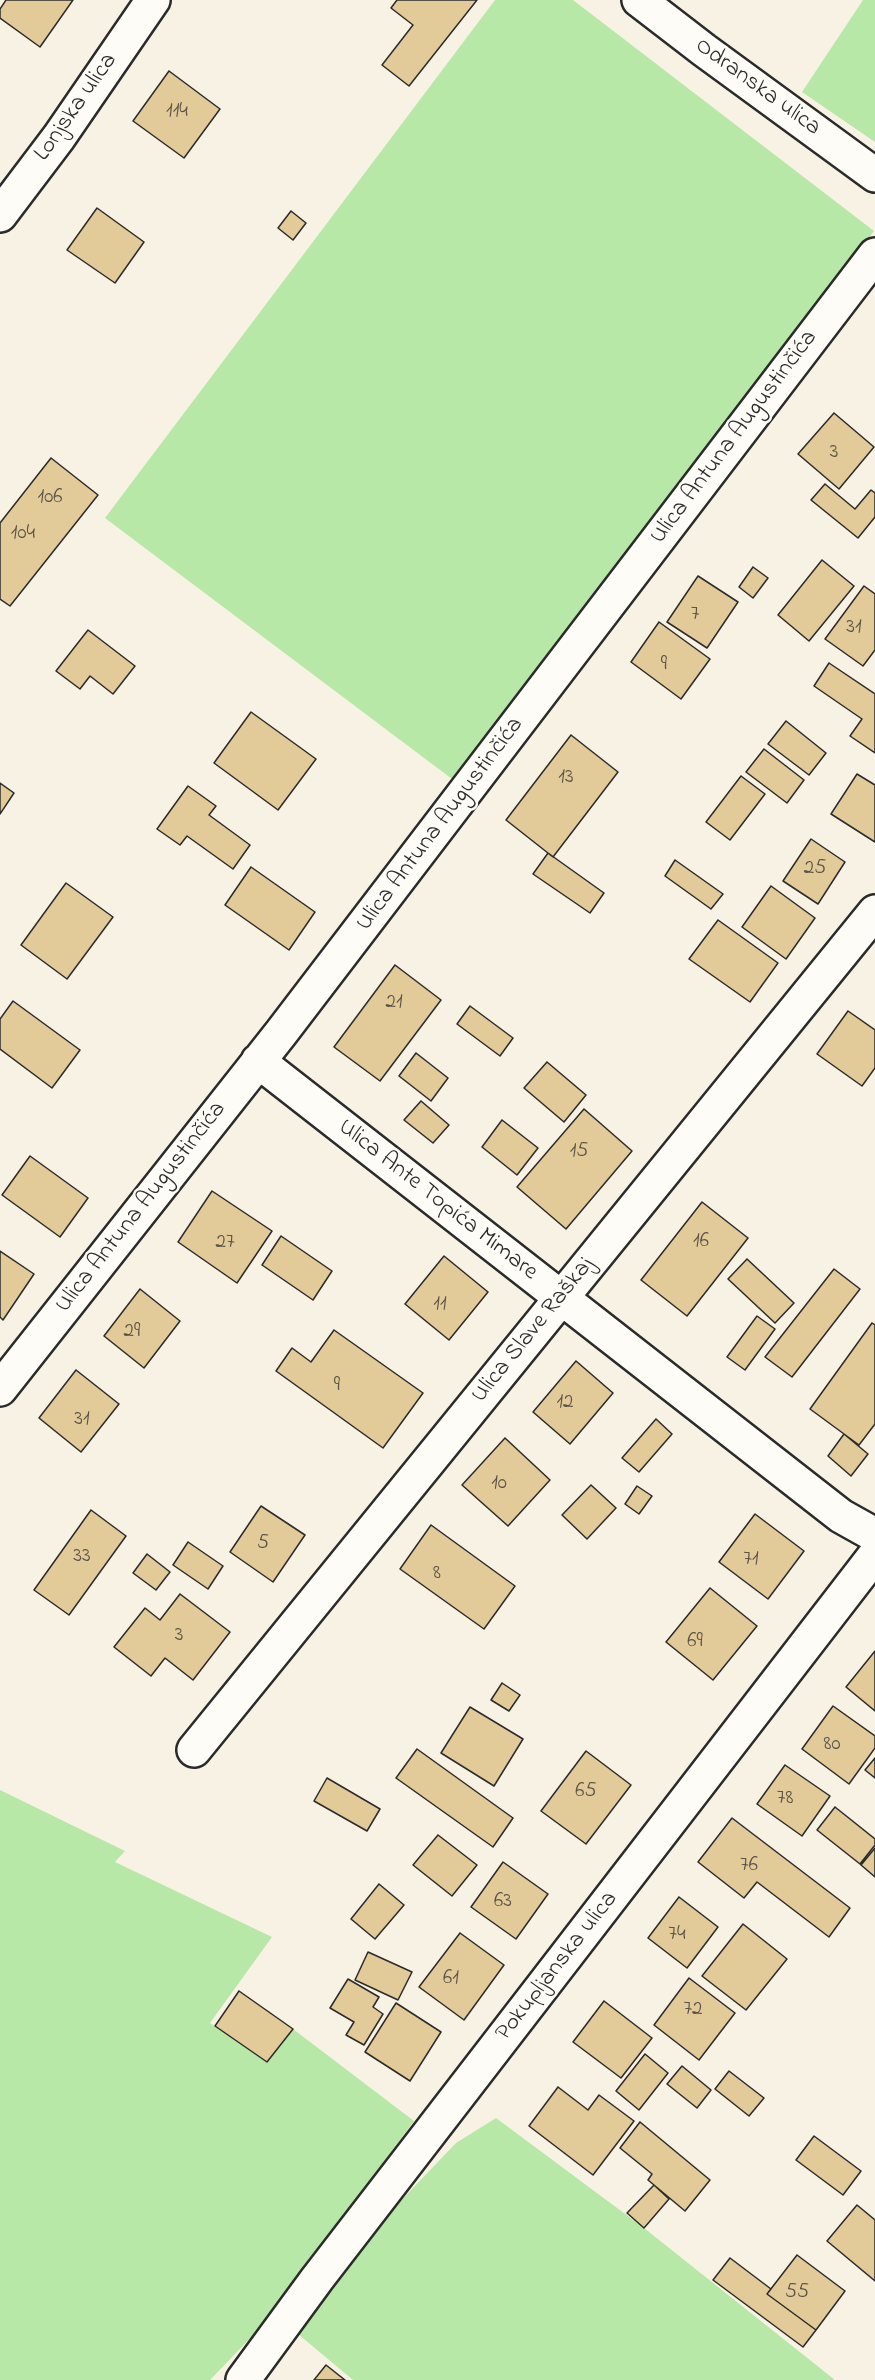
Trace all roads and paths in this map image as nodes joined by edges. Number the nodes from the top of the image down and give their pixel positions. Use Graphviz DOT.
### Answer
graph roads {
  1 [pos="153,0"];
  2 [pos="639,0"];
  3 [pos="875,175"];
  4 [pos="0,215"];
  5 [pos="875,255"];
  6 [pos="875,912"];
  7 [pos="258,1061"];
  8 [pos="561,1299"];
  9 [pos="0,1389"];
  10 [pos="875,1535"];
  11 [pos="875,1555"];
  12 [pos="194,1750"];
  13 [pos="243,2380"];
  1 -- 4 [label="street, Lonjska ulica"];
  2 -- 3 [label="street, Odranska ulica"];
  5 -- 7 [label="street, Ulica Antuna Augustinčića"];
  6 -- 8 [label="street, Ulica Slave Raškaj"];
  7 -- 8 [label="street, Ulica Ante Topića Mimare"];
  7 -- 9 [label="street, Ulica Antuna Augustinčića"];
  8 -- 10 [label="street, Ulica Ante Topića Mimare"];
  8 -- 12 [label="street, Ulica Slave Raškaj"];
  11 -- 13 [label="street, Pokupljanska ulica"];
}
